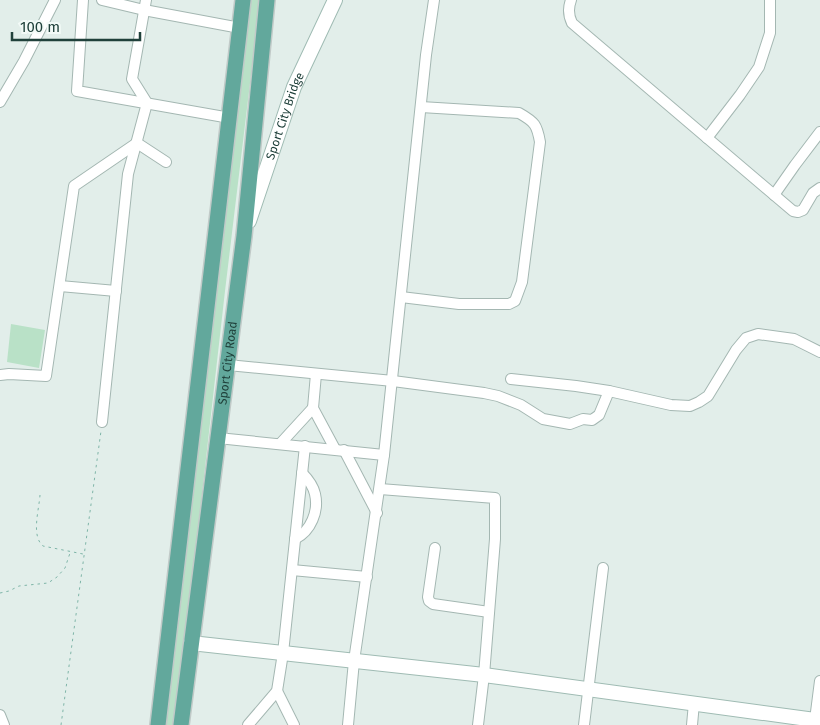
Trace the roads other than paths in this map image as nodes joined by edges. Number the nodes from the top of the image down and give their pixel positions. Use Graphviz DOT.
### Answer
graph roads {
  1 [pos="54,0"];
  2 [pos="83,0"];
  3 [pos="102,0"];
  4 [pos="244,0"];
  5 [pos="267,0"];
  6 [pos="335,0"];
  7 [pos="434,0"];
  8 [pos="571,0"];
  9 [pos="770,0"];
  10 [pos="144,5"];
  11 [pos="240,28"];
  12 [pos="0,102"];
  13 [pos="147,103"];
  14 [pos="421,107"];
  15 [pos="230,118"];
  16 [pos="820,132"];
  17 [pos="707,138"];
  18 [pos="137,143"];
  19 [pos="166,162"];
  20 [pos="820,188"];
  21 [pos="774,195"];
  22 [pos="244,236"];
  23 [pos="60,286"];
  24 [pos="116,290"];
  25 [pos="401,297"];
  26 [pos="820,352"];
  27 [pos="228,365"];
  28 [pos="316,374"];
  29 [pos="0,376"];
  30 [pos="511,379"];
  31 [pos="393,382"];
  32 [pos="609,391"];
  33 [pos="313,408"];
  34 [pos="102,422"];
  35 [pos="218,438"];
  36 [pos="280,444"];
  37 [pos="305,446"];
  38 [pos="340,450"];
  39 [pos="384,455"];
  40 [pos="302,473"];
  41 [pos="380,488"];
  42 [pos="377,513"];
  43 [pos="295,539"];
  44 [pos="435,548"];
  45 [pos="603,568"];
  46 [pos="292,570"];
  47 [pos="367,577"];
  48 [pos="489,612"];
  49 [pos="191,643"];
  50 [pos="283,653"];
  51 [pos="354,662"];
  52 [pos="484,675"];
  53 [pos="820,681"];
  54 [pos="588,690"];
  55 [pos="277,691"];
  56 [pos="694,704"];
  57 [pos="0,715"];
  58 [pos="815,722"];
  59 [pos="4,725"];
  60 [pos="158,725"];
  61 [pos="182,725"];
  62 [pos="248,725"];
  63 [pos="294,725"];
  64 [pos="348,725"];
  65 [pos="478,725"];
  66 [pos="584,725"];
  67 [pos="692,725"];
  1 -- 12 [label="street"];
  2 -- 13 [label="street"];
  3 -- 10 [label="street"];
  4 -- 11 [label="main road"];
  5 -- 22 [label="main road, Sport City Road"];
  6 -- 22 [label="street, Sport City Bridge"];
  7 -- 14 [label="street"];
  8 -- 17 [label="street"];
  9 -- 17 [label="street"];
  10 -- 11 [label="street"];
  10 -- 13 [label="street"];
  11 -- 15 [label="main road"];
  13 -- 15 [label="street"];
  13 -- 18 [label="street"];
  14 -- 25 [label="street"];
  14 -- 25 [label="street"];
  15 -- 60 [label="main road"];
  16 -- 21 [label="street"];
  17 -- 21 [label="street"];
  18 -- 19 [label="street"];
  18 -- 23 [label="street"];
  18 -- 24 [label="street"];
  20 -- 21 [label="street"];
  22 -- 27 [label="main road, Sport City Road"];
  23 -- 24 [label="street"];
  23 -- 29 [label="street"];
  24 -- 34 [label="street"];
  25 -- 31 [label="street"];
  26 -- 32 [label="street"];
  27 -- 28 [label="street"];
  27 -- 35 [label="main road, Sport City Road"];
  28 -- 31 [label="street"];
  28 -- 33 [label="street"];
  30 -- 32 [label="street"];
  31 -- 32 [label="street"];
  31 -- 39 [label="street"];
  33 -- 36 [label="street"];
  33 -- 38 [label="street"];
  35 -- 36 [label="street"];
  35 -- 49 [label="main road, Sport City Road"];
  36 -- 37 [label="street"];
  37 -- 38 [label="street"];
  37 -- 40 [label="street"];
  38 -- 39 [label="street"];
  38 -- 42 [label="street"];
  39 -- 41 [label="street"];
  40 -- 43 [label="street"];
  40 -- 43 [label="street"];
  41 -- 42 [label="street"];
  41 -- 48 [label="street"];
  42 -- 47 [label="street"];
  43 -- 46 [label="street"];
  44 -- 48 [label="street"];
  45 -- 54 [label="street"];
  46 -- 47 [label="street"];
  46 -- 50 [label="street"];
  47 -- 51 [label="street"];
  48 -- 52 [label="street"];
  49 -- 50 [label="street"];
  49 -- 61 [label="main road, Sport City Road"];
  50 -- 51 [label="street"];
  50 -- 55 [label="street"];
  51 -- 52 [label="street"];
  51 -- 64 [label="street"];
  52 -- 54 [label="street"];
  52 -- 65 [label="street"];
  53 -- 58 [label="street"];
  54 -- 56 [label="street"];
  54 -- 66 [label="street"];
  55 -- 62 [label="street"];
  55 -- 63 [label="street"];
  56 -- 58 [label="street"];
  56 -- 67 [label="street"];
  57 -- 59 [label="street"];
}
